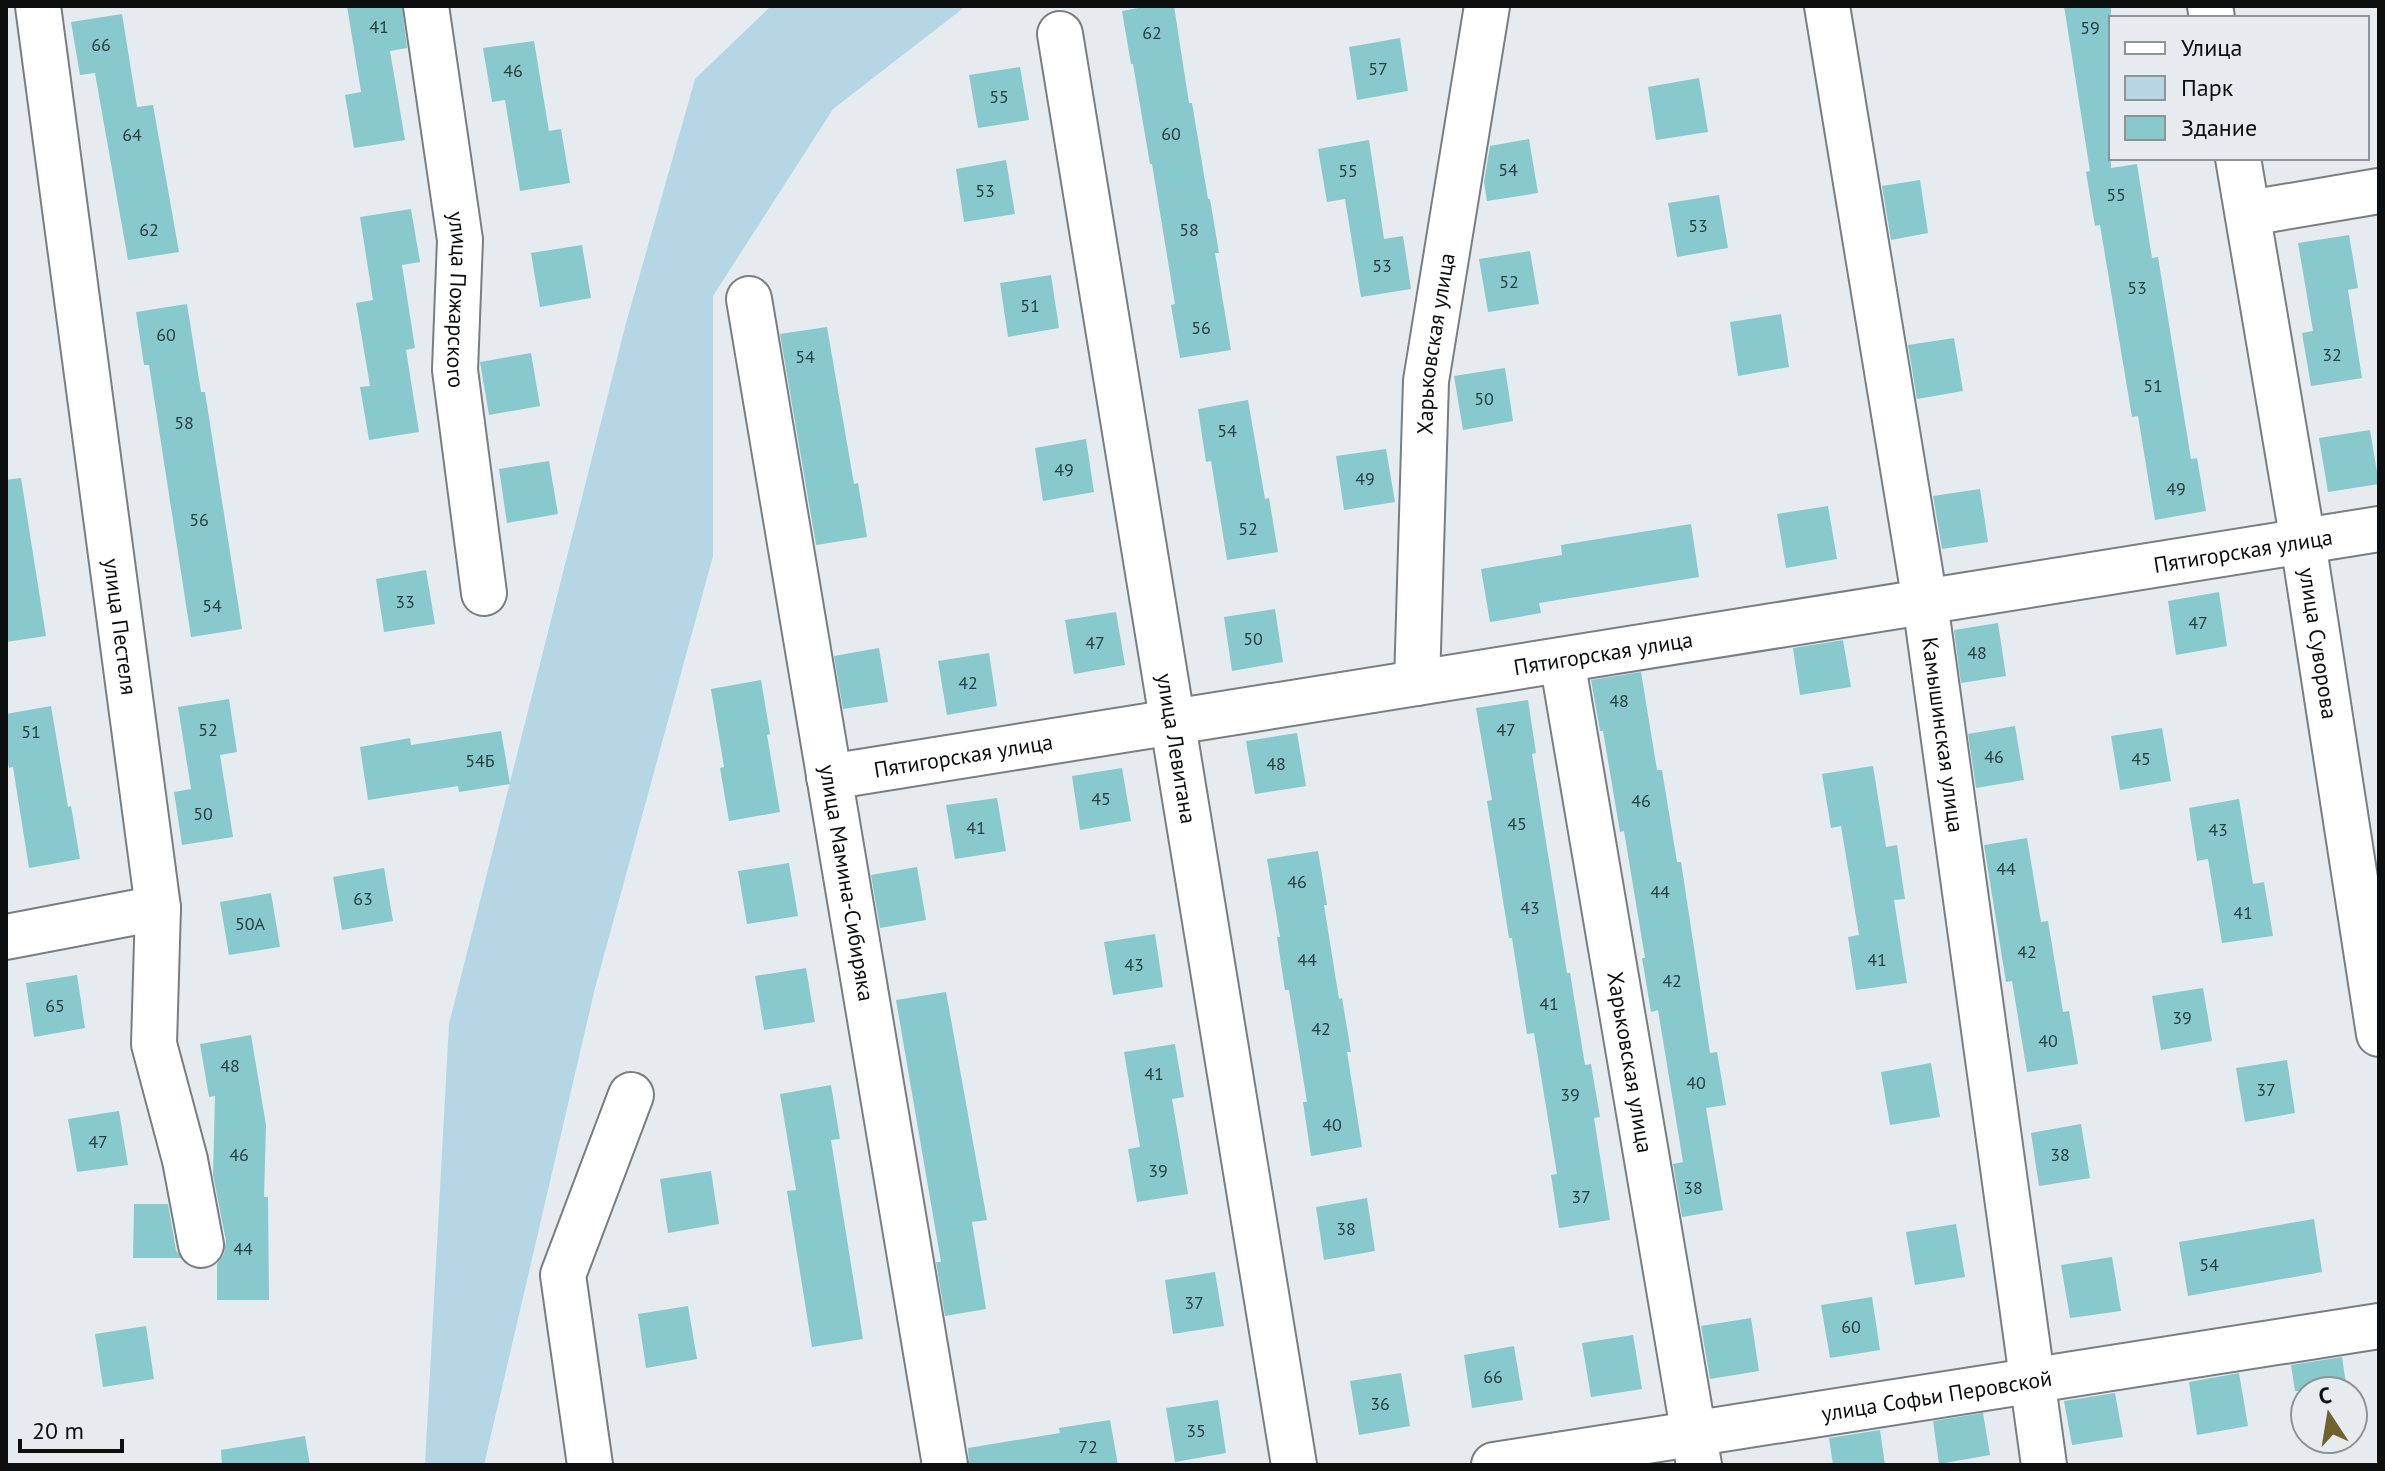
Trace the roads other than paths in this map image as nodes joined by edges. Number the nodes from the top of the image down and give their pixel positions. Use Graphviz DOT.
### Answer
graph roads {
  1 [pos="38,6"];
  2 [pos="426,6"];
  3 [pos="1487,6"];
  4 [pos="1827,6"];
  5 [pos="1060,34"];
  6 [pos="2238,160"];
  7 [pos="2379,191"];
  8 [pos="2249,213"];
  9 [pos="749,299"];
  10 [pos="2379,529"];
  11 [pos="2303,542"];
  12 [pos="484,593"];
  13 [pos="1925,602"];
  14 [pos="1562,660"];
  15 [pos="1417,683"];
  16 [pos="1171,722"];
  17 [pos="829,777"];
  18 [pos="2369,904"];
  19 [pos="158,908"];
  20 [pos="6,937"];
  21 [pos="2379,1034"];
  22 [pos="631,1095"];
  23 [pos="201,1245"];
  24 [pos="2379,1326"];
  25 [pos="2032,1381"];
  26 [pos="1696,1449"];
  27 [pos="590,1465"];
  28 [pos="945,1465"];
  29 [pos="1294,1465"];
  30 [pos="1494,1465"];
  31 [pos="2044,1465"];
  1 -- 19 [label="street, улица Пестеля"];
  2 -- 12 [label="street, улица Пожарского"];
  3 -- 15 [label="street, Харьковская улица"];
  4 -- 13 [label="street, Камышинская улица"];
  5 -- 16 [label="street, улица Левитана"];
  6 -- 8 [label="street, улица Суворова"];
  7 -- 8 [label="street"];
  8 -- 11 [label="street, улица Суворова"];
  9 -- 17 [label="street, улица Мамина-Сибиряка"];
  10 -- 11 [label="street, Пятигорская улица"];
  11 -- 13 [label="street, Пятигорская улица"];
  11 -- 18 [label="street, улица Суворова"];
  13 -- 14 [label="street, Пятигорская улица"];
  13 -- 25 [label="street, Камышинская улица"];
  14 -- 15 [label="street, Пятигорская улица"];
  14 -- 26 [label="street, Харьковская улица"];
  15 -- 16 [label="street, Пятигорская улица"];
  16 -- 17 [label="street, Пятигорская улица"];
  16 -- 29 [label="street, улица Левитана"];
  17 -- 28 [label="street, улица Мамина-Сибиряка"];
  18 -- 21 [label="street, улица Суворова"];
  19 -- 20 [label="street"];
  19 -- 23 [label="street, улица Пестеля"];
  22 -- 27 [label="street"];
  24 -- 25 [label="street, улица Софьи Перовской"];
  25 -- 26 [label="street, улица Софьи Перовской"];
  25 -- 31 [label="street, Камышинская улица"];
  26 -- 30 [label="street, улица Софьи Перовской"];
}
